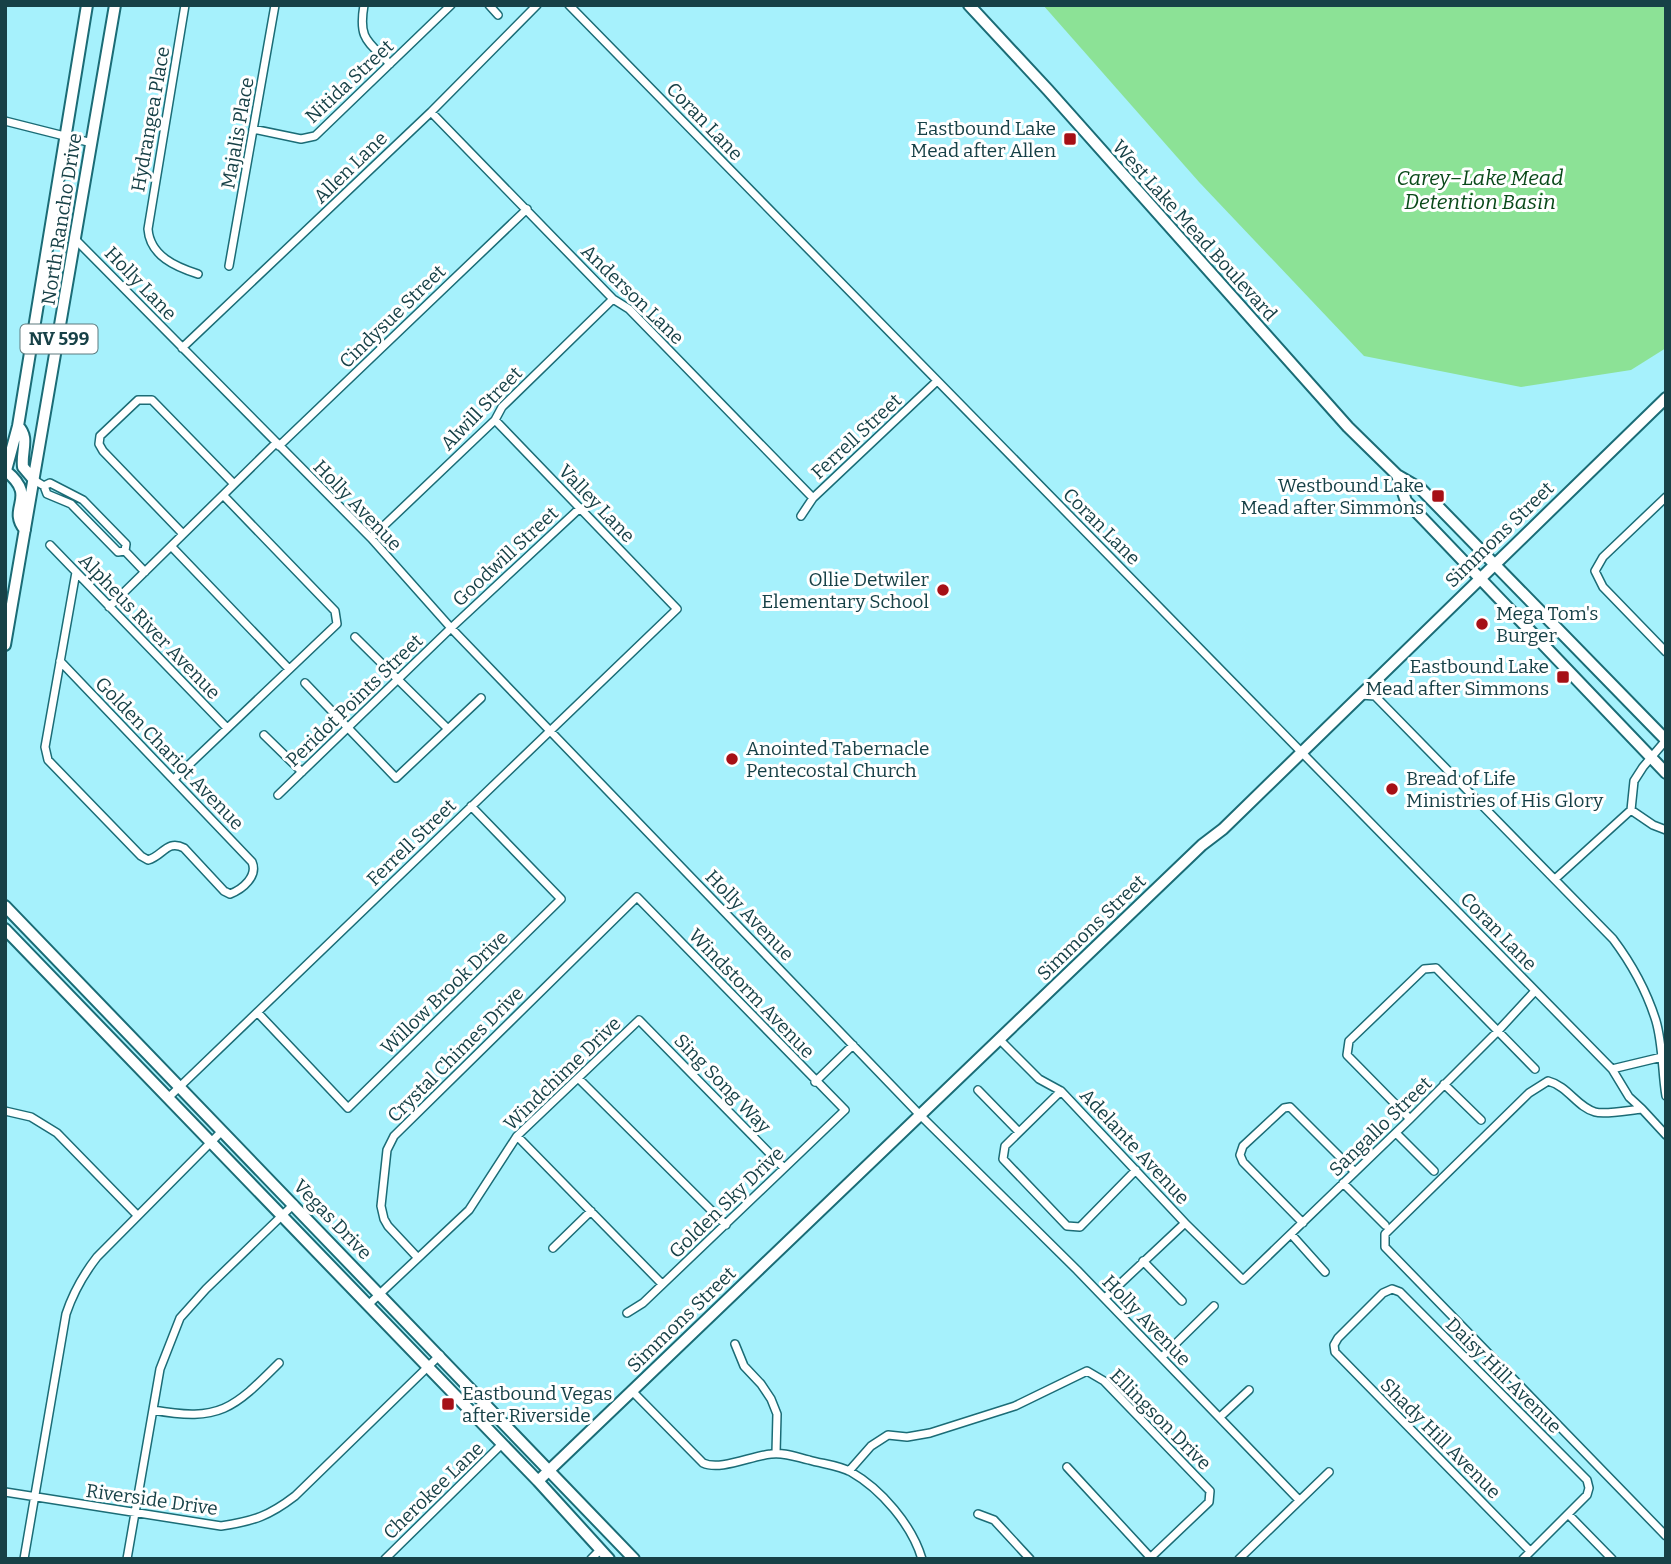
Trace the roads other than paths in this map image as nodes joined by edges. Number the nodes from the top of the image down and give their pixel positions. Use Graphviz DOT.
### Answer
graph roads {
  1 [pos="87,5"];
  2 [pos="115,5"];
  3 [pos="185,5"];
  4 [pos="275,5"];
  5 [pos="364,5"];
  6 [pos="451,5"];
  7 [pos="489,5"];
  8 [pos="537,5"];
  9 [pos="569,5"];
  10 [pos="968,5"];
  11 [pos="498,15"];
  12 [pos="390,64"];
  13 [pos="431,112"];
  14 [pos="5,121"];
  15 [pos="253,128"];
  16 [pos="65,136"];
  17 [pos="92,143"];
  18 [pos="527,209"];
  19 [pos="76,240"];
  20 [pos="229,266"];
  21 [pos="198,274"];
  22 [pos="613,299"];
  23 [pos="183,348"];
  24 [pos="937,381"];
  25 [pos="1666,398"];
  26 [pos="495,420"];
  27 [pos="18,426"];
  28 [pos="278,444"];
  29 [pos="5,472"];
  30 [pos="1396,475"];
  31 [pos="39,483"];
  32 [pos="234,484"];
  33 [pos="223,495"];
  34 [pos="1666,497"];
  35 [pos="813,498"];
  36 [pos="580,508"];
  37 [pos="800,516"];
  38 [pos="25,530"];
  39 [pos="183,534"];
  40 [pos="371,538"];
  41 [pos="50,545"];
  42 [pos="171,546"];
  43 [pos="1493,564"];
  44 [pos="76,572"];
  45 [pos="145,572"];
  46 [pos="1479,577"];
  47 [pos="109,607"];
  48 [pos="677,609"];
  49 [pos="451,628"];
  50 [pos="355,637"];
  51 [pos="5,645"];
  52 [pos="1664,645"];
  53 [pos="60,661"];
  54 [pos="289,669"];
  55 [pos="398,679"];
  56 [pos="1606,679"];
  57 [pos="305,683"];
  58 [pos="1591,694"];
  59 [pos="1359,695"];
  60 [pos="481,698"];
  61 [pos="227,728"];
  62 [pos="348,728"];
  63 [pos="448,729"];
  64 [pos="551,730"];
  65 [pos="264,735"];
  66 [pos="1666,740"];
  67 [pos="1301,751"];
  68 [pos="1652,757"];
  69 [pos="302,772"];
  70 [pos="1666,773"];
  71 [pos="174,779"];
  72 [pos="278,795"];
  73 [pos="471,806"];
  74 [pos="1631,810"];
  75 [pos="1666,830"];
  76 [pos="1555,879"];
  77 [pos="637,897"];
  78 [pos="5,906"];
  79 [pos="5,929"];
  80 [pos="1535,991"];
  81 [pos="258,1013"];
  82 [pos="639,1020"];
  83 [pos="1497,1032"];
  84 [pos="999,1040"];
  85 [pos="853,1045"];
  86 [pos="1662,1056"];
  87 [pos="1535,1069"];
  88 [pos="1612,1069"];
  89 [pos="578,1078"];
  90 [pos="815,1082"];
  91 [pos="1444,1084"];
  92 [pos="180,1086"];
  93 [pos="978,1090"];
  94 [pos="1061,1091"];
  95 [pos="1666,1096"];
  96 [pos="168,1098"];
  97 [pos="845,1110"];
  98 [pos="1642,1110"];
  99 [pos="5,1111"];
  100 [pos="920,1115"];
  101 [pos="1410,1119"];
  102 [pos="1481,1120"];
  103 [pos="222,1131"];
  104 [pos="1019,1132"];
  105 [pos="1396,1133"];
  106 [pos="1666,1135"];
  107 [pos="517,1136"];
  108 [pos="211,1142"];
  109 [pos="784,1168"];
  110 [pos="1136,1170"];
  111 [pos="1434,1171"];
  112 [pos="1355,1172"];
  113 [pos="1343,1183"];
  114 [pos="294,1204"];
  115 [pos="591,1211"];
  116 [pos="137,1215"];
  117 [pos="282,1216"];
  118 [pos="1185,1223"];
  119 [pos="1303,1223"];
  120 [pos="726,1225"];
  121 [pos="1385,1225"];
  122 [pos="1290,1234"];
  123 [pos="553,1248"];
  124 [pos="418,1258"];
  125 [pos="1143,1261"];
  126 [pos="1325,1272"];
  127 [pos="1243,1280"];
  128 [pos="662,1284"];
  129 [pos="1392,1289"];
  130 [pos="381,1293"];
  131 [pos="1105,1298"];
  132 [pos="1182,1301"];
  133 [pos="368,1305"];
  134 [pos="1214,1306"];
  135 [pos="626,1313"];
  136 [pos="735,1344"];
  137 [pos="440,1355"];
  138 [pos="1162,1357"];
  139 [pos="279,1363"];
  140 [pos="428,1367"];
  141 [pos="1249,1390"];
  142 [pos="632,1391"];
  143 [pos="153,1410"];
  144 [pos="1220,1417"];
  145 [pos="502,1444"];
  146 [pos="776,1453"];
  147 [pos="1067,1467"];
  148 [pos="550,1469"];
  149 [pos="849,1471"];
  150 [pos="1329,1472"];
  151 [pos="538,1481"];
  152 [pos="5,1492"];
  153 [pos="34,1497"];
  154 [pos="1299,1500"];
  155 [pos="136,1514"];
  156 [pos="978,1514"];
  157 [pos="1568,1514"];
  158 [pos="1666,1536"];
  159 [pos="600,1550"];
  160 [pos="1530,1551"];
  161 [pos="1149,1558"];
  162 [pos="24,1559"];
  163 [pos="127,1559"];
  164 [pos="385,1559"];
  165 [pos="591,1559"];
  166 [pos="609,1559"];
  167 [pos="634,1559"];
  168 [pos="922,1559"];
  169 [pos="1030,1559"];
  170 [pos="1239,1559"];
  171 [pos="1523,1559"];
  172 [pos="1612,1559"];
  1 -- 16 [label="main road, North Rancho Drive / NV 599"];
  2 -- 17 [label="main road, North Rancho Drive / NV 599"];
  3 -- 21 [label="street, Hydrangea Place"];
  4 -- 15 [label="street, Majalis Place"];
  5 -- 12 [label="street"];
  6 -- 12 [label="street, Nitida Street"];
  7 -- 11 [label="street"];
  8 -- 13 [label="street, Allen Lane"];
  9 -- 24 [label="street, Coran Lane"];
  10 -- 30 [label="main road, West Lake Mead Boulevard"];
  12 -- 15 [label="street, Nitida Street"];
  13 -- 18 [label="street, Anderson Lane"];
  13 -- 23 [label="street, Allen Lane"];
  14 -- 16 [label="street"];
  15 -- 20 [label="street, Majalis Place"];
  16 -- 17 [label="street"];
  16 -- 27 [label="main road, North Rancho Drive / NV 599"];
  17 -- 19 [label="main road, North Rancho Drive / NV 599"];
  18 -- 22 [label="street, Anderson Lane"];
  18 -- 28 [label="street, Cindysue Street"];
  19 -- 23 [label="street, Holly Lane"];
  19 -- 31 [label="main road, North Rancho Drive / NV 599"];
  22 -- 26 [label="street, Alwill Street"];
  22 -- 35 [label="street, Anderson Lane"];
  23 -- 28 [label="street, Holly Avenue"];
  24 -- 35 [label="street, Ferrell Street"];
  24 -- 67 [label="street, Coran Lane"];
  25 -- 43 [label="main road, Simmons Street"];
  26 -- 36 [label="street, Valley Lane"];
  26 -- 40 [label="street, Alwill Street"];
  27 -- 29 [label="main road, North Rancho Drive / NV 599"];
  27 -- 31 [label="main road"];
  28 -- 32 [label="street, Cindysue Street"];
  28 -- 40 [label="street, Holly Avenue"];
  29 -- 38 [label="main road"];
  30 -- 43 [label="main road, West Lake Mead Boulevard"];
  30 -- 46 [label="main road, West Lake Mead Boulevard"];
  31 -- 38 [label="main road, North Rancho Drive / NV 599"];
  31 -- 45 [label="street"];
  32 -- 33 [label="street, Cindysue Street"];
  32 -- 39 [label="street"];
  33 -- 39 [label="street, Cindysue Street"];
  33 -- 54 [label="street"];
  34 -- 52 [label="street"];
  35 -- 37 [label="street, Ferrell Street"];
  36 -- 48 [label="street, Valley Lane"];
  36 -- 49 [label="street, Goodwill Street"];
  38 -- 51 [label="main road, North Rancho Drive / NV 599"];
  39 -- 42 [label="street, Cindysue Street"];
  40 -- 49 [label="street, Holly Avenue"];
  41 -- 44 [label="street, Alpheus River Avenue"];
  42 -- 45 [label="street, Cindysue Street"];
  42 -- 54 [label="street"];
  43 -- 46 [label="main road, Simmons Street"];
  43 -- 56 [label="main road, West Lake Mead Boulevard"];
  44 -- 47 [label="street, Alpheus River Avenue"];
  44 -- 53 [label="street"];
  45 -- 47 [label="street, Cindysue Street"];
  46 -- 58 [label="main road, West Lake Mead Boulevard"];
  46 -- 59 [label="main road, Simmons Street"];
  47 -- 61 [label="street, Alpheus River Avenue"];
  48 -- 64 [label="street, Ferrell Street"];
  49 -- 55 [label="street, Peridot Points Street"];
  49 -- 64 [label="street, Holly Avenue"];
  50 -- 55 [label="street"];
  53 -- 71 [label="street, Golden Chariot Avenue"];
  53 -- 71 [label="street, Golden Chariot Avenue"];
  54 -- 61 [label="street"];
  55 -- 62 [label="street, Peridot Points Street"];
  55 -- 63 [label="street"];
  56 -- 58 [label="main road"];
  56 -- 66 [label="main road, West Lake Mead Boulevard"];
  57 -- 62 [label="street"];
  58 -- 68 [label="main road, West Lake Mead Boulevard"];
  59 -- 67 [label="main road, Simmons Street"];
  59 -- 76 [label="street"];
  60 -- 63 [label="street"];
  61 -- 71 [label="street"];
  62 -- 63 [label="street"];
  62 -- 69 [label="street, Peridot Points Street"];
  64 -- 73 [label="street, Ferrell Street"];
  64 -- 85 [label="street, Holly Avenue"];
  65 -- 69 [label="street"];
  66 -- 68 [label="street"];
  67 -- 80 [label="street, Coran Lane"];
  67 -- 84 [label="main road, Simmons Street"];
  68 -- 70 [label="main road, West Lake Mead Boulevard"];
  68 -- 74 [label="street"];
  69 -- 72 [label="street, Peridot Points Street"];
  73 -- 81 [label="street, Ferrell Street"];
  73 -- 81 [label="street, Willow Brook Drive"];
  74 -- 75 [label="street"];
  74 -- 76 [label="street"];
  76 -- 86 [label="street"];
  77 -- 90 [label="street, Windstorm Avenue"];
  77 -- 124 [label="street, Crystal Chimes Drive"];
  78 -- 92 [label="main road, Vegas Drive"];
  79 -- 96 [label="main road, Vegas Drive"];
  80 -- 83 [label="street, Sangallo Street"];
  80 -- 88 [label="street, Coran Lane"];
  81 -- 92 [label="street, Ferrell Street"];
  82 -- 89 [label="street, Windchime Drive"];
  82 -- 109 [label="street, Sing Song Way"];
  83 -- 87 [label="street"];
  83 -- 91 [label="street, Sangallo Street"];
  83 -- 101 [label="street"];
  84 -- 94 [label="street, Adelante Avenue"];
  84 -- 100 [label="main road, Simmons Street"];
  85 -- 90 [label="street"];
  85 -- 100 [label="street, Holly Avenue"];
  86 -- 88 [label="street"];
  86 -- 95 [label="street"];
  88 -- 98 [label="street, Coran Lane"];
  89 -- 107 [label="street, Windchime Drive"];
  89 -- 120 [label="street"];
  90 -- 97 [label="street, Windstorm Avenue"];
  91 -- 101 [label="street, Sangallo Street"];
  91 -- 102 [label="street"];
  92 -- 96 [label="street, Ferrell Street"];
  92 -- 103 [label="main road, Vegas Drive"];
  93 -- 104 [label="street"];
  94 -- 104 [label="street"];
  94 -- 110 [label="street, Adelante Avenue"];
  96 -- 108 [label="main road, Vegas Drive"];
  97 -- 109 [label="street, Golden Sky Drive"];
  98 -- 106 [label="street, Coran Lane"];
  98 -- 158 [label="street"];
  99 -- 116 [label="street"];
  100 -- 131 [label="street, Holly Avenue"];
  100 -- 142 [label="main road, Simmons Street"];
  101 -- 105 [label="street, Sangallo Street"];
  103 -- 108 [label="street"];
  103 -- 114 [label="main road, Vegas Drive"];
  104 -- 110 [label="street"];
  105 -- 111 [label="street"];
  105 -- 112 [label="street, Sangallo Street"];
  107 -- 115 [label="street"];
  107 -- 124 [label="street, Windchime Drive"];
  108 -- 116 [label="street"];
  108 -- 117 [label="main road, Vegas Drive"];
  109 -- 120 [label="street, Golden Sky Drive"];
  110 -- 118 [label="street, Adelante Avenue"];
  112 -- 113 [label="street, Sangallo Street"];
  112 -- 119 [label="street"];
  113 -- 119 [label="street, Sangallo Street"];
  113 -- 121 [label="street"];
  114 -- 117 [label="street"];
  114 -- 130 [label="main road, Vegas Drive"];
  115 -- 123 [label="street"];
  115 -- 128 [label="street"];
  116 -- 153 [label="street"];
  117 -- 133 [label="main road, Vegas Drive"];
  117 -- 143 [label="street"];
  118 -- 125 [label="street"];
  118 -- 127 [label="street, Adelante Avenue"];
  119 -- 122 [label="street, Sangallo Street"];
  120 -- 128 [label="street, Golden Sky Drive"];
  122 -- 126 [label="street"];
  122 -- 127 [label="street, Sangallo Street"];
  124 -- 130 [label="street, Windchime Drive"];
  125 -- 131 [label="street"];
  125 -- 132 [label="street"];
  128 -- 135 [label="street, Golden Sky Drive"];
  129 -- 157 [label="street, Daisy Hill Avenue"];
  129 -- 160 [label="street, Shady Hill Avenue"];
  130 -- 133 [label="street, Windchime Drive"];
  130 -- 137 [label="main road, Vegas Drive"];
  131 -- 138 [label="street, Holly Avenue"];
  133 -- 140 [label="main road, Vegas Drive"];
  134 -- 138 [label="street"];
  136 -- 146 [label="street"];
  137 -- 140 [label="street, Riverside Drive"];
  137 -- 148 [label="main road, Vegas Drive"];
  138 -- 144 [label="street, Holly Avenue"];
  139 -- 143 [label="street"];
  140 -- 145 [label="main road, Vegas Drive"];
  140 -- 155 [label="street, Riverside Drive"];
  141 -- 144 [label="street"];
  142 -- 146 [label="street"];
  142 -- 148 [label="main road, Simmons Street"];
  143 -- 155 [label="street"];
  144 -- 154 [label="street, Holly Avenue"];
  145 -- 151 [label="main road, Vegas Drive"];
  145 -- 164 [label="street, Cherokee Lane"];
  146 -- 149 [label="street"];
  147 -- 161 [label="street"];
  148 -- 151 [label="main road, Simmons Street"];
  148 -- 167 [label="main road, Vegas Drive"];
  149 -- 161 [label="street, Ellingson Drive"];
  149 -- 168 [label="street"];
  150 -- 154 [label="street"];
  151 -- 159 [label="main road, Vegas Drive"];
  152 -- 153 [label="street, Riverside Drive"];
  153 -- 155 [label="street, Riverside Drive"];
  153 -- 162 [label="street"];
  154 -- 170 [label="street"];
  155 -- 163 [label="street"];
  156 -- 169 [label="street"];
  157 -- 160 [label="street"];
  157 -- 172 [label="street"];
  159 -- 165 [label="street"];
  159 -- 166 [label="main road, Vegas Drive"];
  160 -- 171 [label="street"];
}
